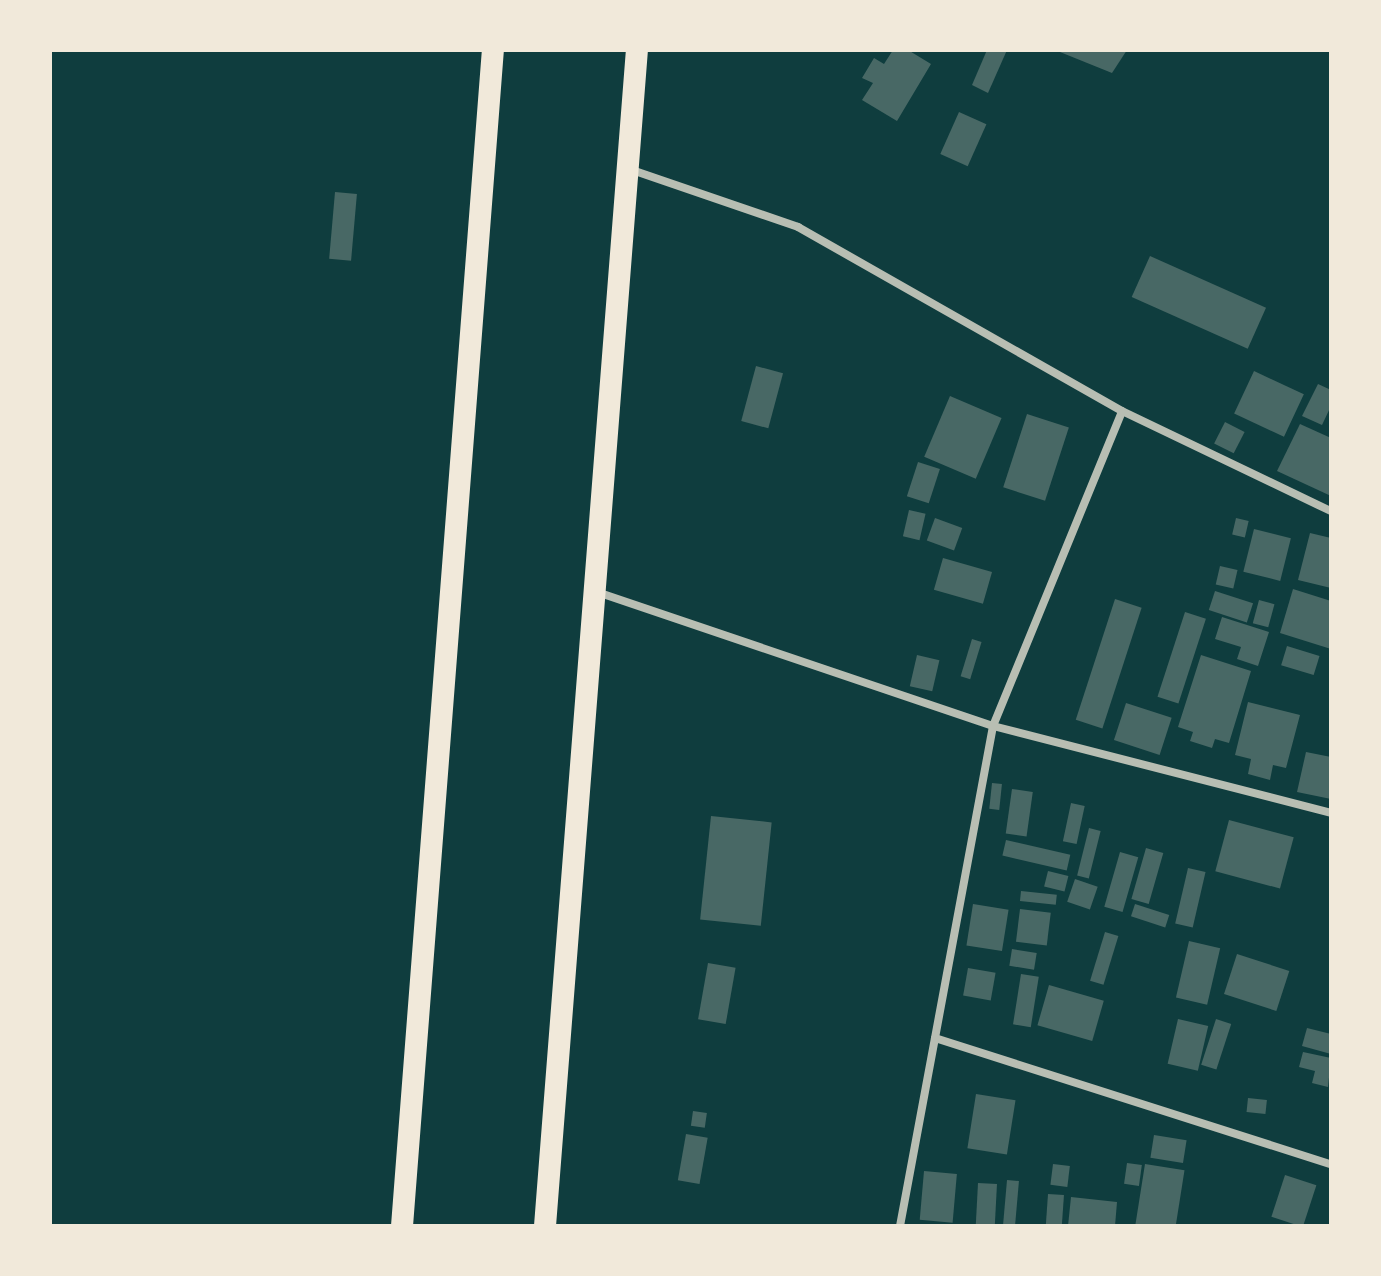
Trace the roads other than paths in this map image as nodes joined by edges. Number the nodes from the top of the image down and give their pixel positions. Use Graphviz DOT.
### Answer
graph roads {
  1 [pos="493,50"];
  2 [pos="637,50"];
  3 [pos="627,169"];
  4 [pos="1122,411"];
  5 [pos="1331,511"];
  6 [pos="594,592"];
  7 [pos="993,726"];
  8 [pos="1331,813"];
  9 [pos="935,1038"];
  10 [pos="1331,1164"];
  11 [pos="402,1226"];
  12 [pos="545,1226"];
  13 [pos="900,1226"];
  1 -- 11 [label="highway"];
  2 -- 3 [label="highway"];
  3 -- 4 [label="street"];
  3 -- 6 [label="highway"];
  4 -- 5 [label="street"];
  4 -- 7 [label="street"];
  6 -- 7 [label="street"];
  6 -- 12 [label="highway"];
  7 -- 8 [label="street"];
  7 -- 9 [label="street"];
  9 -- 10 [label="street"];
  9 -- 13 [label="street"];
}
